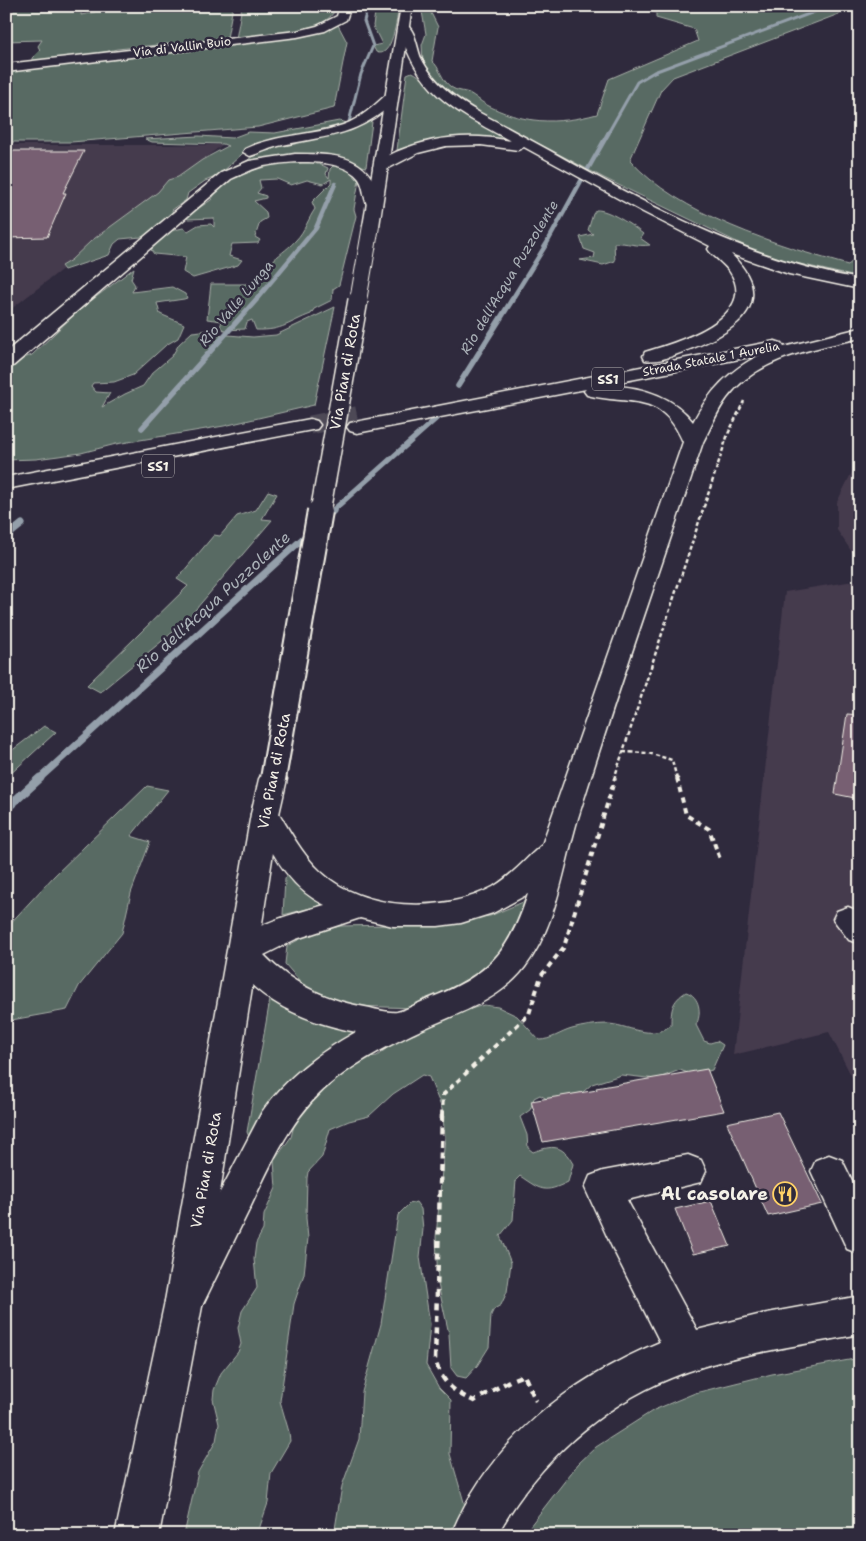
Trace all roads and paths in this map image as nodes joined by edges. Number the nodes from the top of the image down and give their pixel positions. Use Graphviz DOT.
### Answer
graph roads {
  1 [pos="346,6"];
  2 [pos="407,6"];
  3 [pos="405,28"];
  4 [pos="6,68"];
  5 [pos="392,97"];
  6 [pos="541,151"];
  7 [pos="380,167"];
  8 [pos="226,176"];
  9 [pos="374,205"];
  10 [pos="696,235"];
  11 [pos="860,284"];
  12 [pos="860,321"];
  13 [pos="860,332"];
  14 [pos="6,362"];
  15 [pos="616,367"];
  16 [pos="747,395"];
  17 [pos="479,404"];
  18 [pos="250,436"];
  19 [pos="693,442"];
  20 [pos="6,466"];
  21 [pos="6,483"];
  22 [pos="6,494"];
  23 [pos="623,752"];
  24 [pos="265,814"];
  25 [pos="554,850"];
  26 [pos="720,859"];
  27 [pos="360,907"];
  28 [pos="243,953"];
  29 [pos="398,1026"];
  30 [pos="688,1171"];
  31 [pos="829,1171"];
  32 [pos="860,1237"];
  33 [pos="184,1301"];
  34 [pos="860,1315"];
  35 [pos="687,1352"];
  36 [pos="551,1431"];
  37 [pos="136,1535"];
  38 [pos="473,1535"];
  1 -- 4 [label="main road, Via di Vallin Buio"];
  2 -- 3 [label="main road, Via Pian di Rota"];
  3 -- 5 [label="main road, Via Pian di Rota"];
  3 -- 6 [label="main road"];
  5 -- 7 [label="main road, Via Pian di Rota"];
  5 -- 8 [label="main road"];
  6 -- 7 [label="main road"];
  6 -- 10 [label="main road"];
  7 -- 9 [label="main road, Via Pian di Rota"];
  8 -- 9 [label="main road"];
  8 -- 14 [label="main road"];
  9 -- 24 [label="main road, Via Pian di Rota, bridge"];
  10 -- 11 [label="main road"];
  10 -- 15 [label="main road"];
  12 -- 15 [label="main road, Strada Statale 1 Aurelia / SS1"];
  13 -- 17 [label="main road, Strada Statale 1 Aurelia / SS1"];
  13 -- 19 [label="main road"];
  15 -- 17 [label="main road, Strada Statale 1 Aurelia / SS1"];
  16 -- 23 [label="path"];
  17 -- 19 [label="main road"];
  18 -- 20 [label="main road"];
  18 -- 21 [label="main road, SS1"];
  18 -- 22 [label="main road, SS1"];
  19 -- 25 [label="main road"];
  23 -- 26 [label="path"];
  23 -- 36 [label="path"];
  24 -- 27 [label="main road"];
  24 -- 28 [label="main road, Via Pian di Rota"];
  25 -- 27 [label="main road"];
  25 -- 29 [label="main road"];
  27 -- 28 [label="main road"];
  28 -- 29 [label="main road"];
  28 -- 33 [label="main road, Via Pian di Rota"];
  29 -- 33 [label="main road"];
  30 -- 35 [label="main road"];
  31 -- 32 [label="main road"];
  33 -- 37 [label="main road, Via Pian di Rota"];
  34 -- 35 [label="main road"];
  35 -- 36 [label="main road"];
  36 -- 38 [label="main road"];
}
